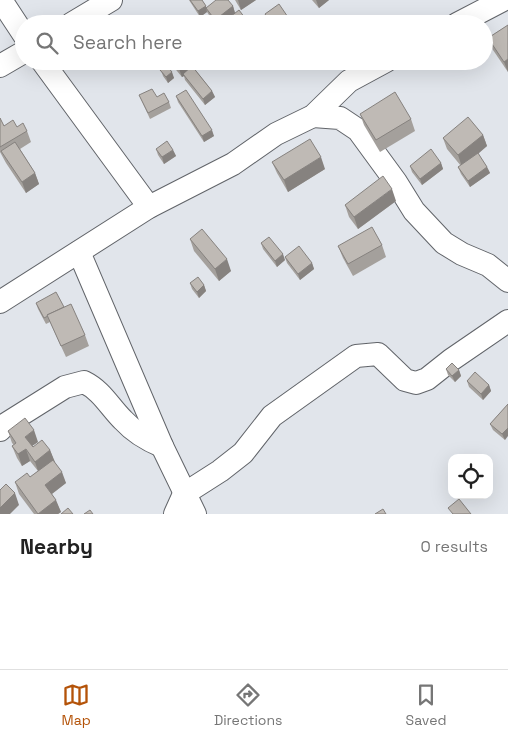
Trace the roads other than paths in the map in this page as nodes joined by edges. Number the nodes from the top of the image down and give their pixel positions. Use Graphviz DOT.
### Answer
graph roads {
  1 [pos="2,0"];
  2 [pos="111,0"];
  3 [pos="503,0"];
  4 [pos="86,15"];
  5 [pos="474,15"];
  6 [pos="15,21"];
  7 [pos="15,57"];
  8 [pos="0,66"];
  9 [pos="49,70"];
  10 [pos="369,70"];
  11 [pos="313,116"];
  12 [pos="149,207"];
  13 [pos="78,252"];
  14 [pos="508,281"];
  15 [pos="0,302"];
  16 [pos="508,321"];
  17 [pos="0,430"];
  18 [pos="162,446"];
  19 [pos="180,504"];
  20 [pos="196,514"];
  1 -- 6 [label="street"];
  2 -- 4 [label="street"];
  3 -- 5 [label="street"];
  7 -- 8 [label="street"];
  9 -- 12 [label="street"];
  10 -- 11 [label="street"];
  11 -- 12 [label="street"];
  11 -- 14 [label="street"];
  12 -- 13 [label="street"];
  13 -- 15 [label="street"];
  13 -- 18 [label="street"];
  16 -- 19 [label="street"];
  17 -- 18 [label="street"];
  18 -- 19 [label="street"];
  19 -- 20 [label="street"];
}
